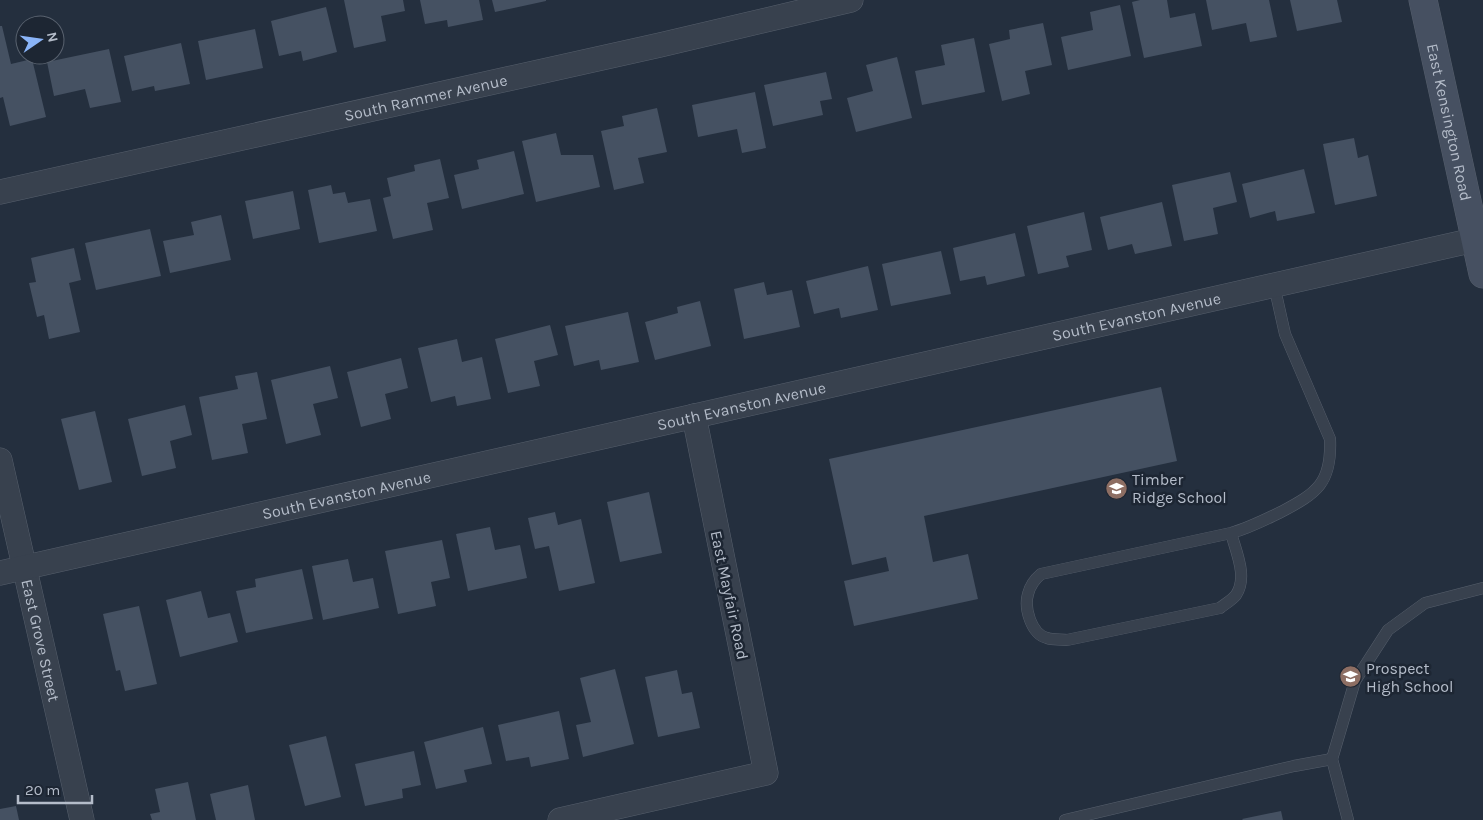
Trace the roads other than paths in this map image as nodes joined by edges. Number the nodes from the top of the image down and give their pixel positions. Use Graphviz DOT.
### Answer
graph roads {
  1 [pos="851,0"];
  2 [pos="1423,0"];
  3 [pos="0,192"];
  4 [pos="1479,239"];
  5 [pos="1483,274"];
  6 [pos="1274,285"];
  7 [pos="694,416"];
  8 [pos="0,460"];
  9 [pos="1231,533"];
  10 [pos="25,568"];
  11 [pos="0,574"];
  12 [pos="1483,588"];
  13 [pos="1332,759"];
  14 [pos="82,820"];
  15 [pos="560,820"];
  16 [pos="1065,820"];
  17 [pos="1348,820"];
  1 -- 3 [label="street, South Rammer Avenue"];
  2 -- 4 [label="main road, East Kensington Road"];
  4 -- 5 [label="main road, East Kensington Road"];
  4 -- 6 [label="street, South Evanston Avenue"];
  6 -- 7 [label="street, South Evanston Avenue"];
  6 -- 9 [label="lane"];
  7 -- 10 [label="street, South Evanston Avenue"];
  7 -- 15 [label="street, East Mayfair Road"];
  8 -- 10 [label="street, East Grove Street"];
  9 -- 9 [label="lane"];
  10 -- 11 [label="street, South Evanston Avenue"];
  10 -- 14 [label="street, East Grove Street"];
  12 -- 13 [label="lane"];
  13 -- 16 [label="lane"];
  13 -- 17 [label="lane"];
}
